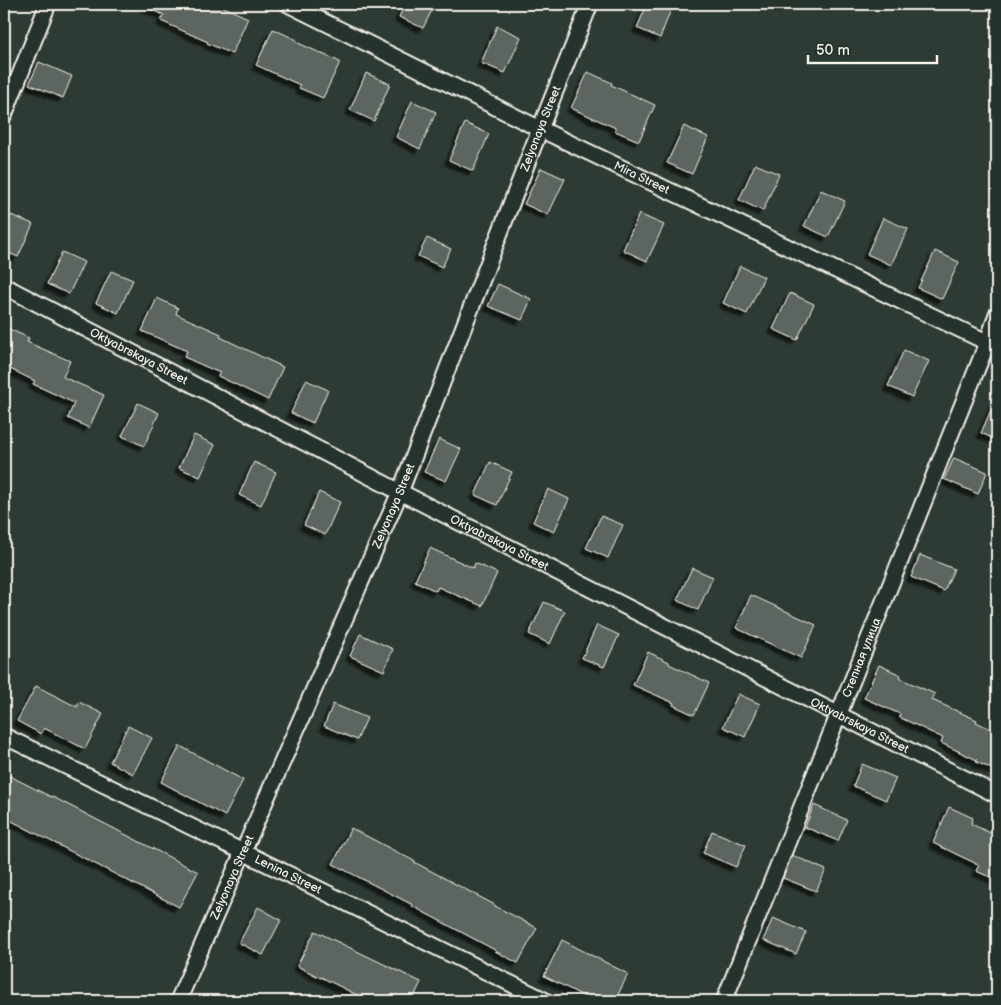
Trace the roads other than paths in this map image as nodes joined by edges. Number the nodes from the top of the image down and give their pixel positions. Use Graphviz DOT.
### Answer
graph roads {
  1 [pos="48,4"];
  2 [pos="288,4"];
  3 [pos="590,4"];
  4 [pos="4,115"];
  5 [pos="540,129"];
  6 [pos="4,286"];
  7 [pos="997,314"];
  8 [pos="992,344"];
  9 [pos="400,492"];
  10 [pos="838,714"];
  11 [pos="4,736"];
  12 [pos="997,795"];
  13 [pos="243,852"];
  14 [pos="178,1001"];
  15 [pos="546,1001"];
  16 [pos="724,1001"];
  1 -- 4 [label="street"];
  2 -- 5 [label="street, Mira Street"];
  3 -- 5 [label="street, Zelyonaya Street"];
  5 -- 8 [label="street, Mira Street"];
  5 -- 9 [label="street, Zelyonaya Street"];
  6 -- 9 [label="street, Oktyabrskaya Street"];
  7 -- 8 [label="street, Степная улица"];
  8 -- 10 [label="street, Степная улица"];
  9 -- 10 [label="street, Oktyabrskaya Street"];
  9 -- 13 [label="street, Zelyonaya Street"];
  10 -- 12 [label="street, Oktyabrskaya Street"];
  10 -- 16 [label="street, Степная улица"];
  11 -- 13 [label="street, Lenina Street"];
  13 -- 14 [label="street, Zelyonaya Street"];
  13 -- 15 [label="street, Lenina Street"];
}
